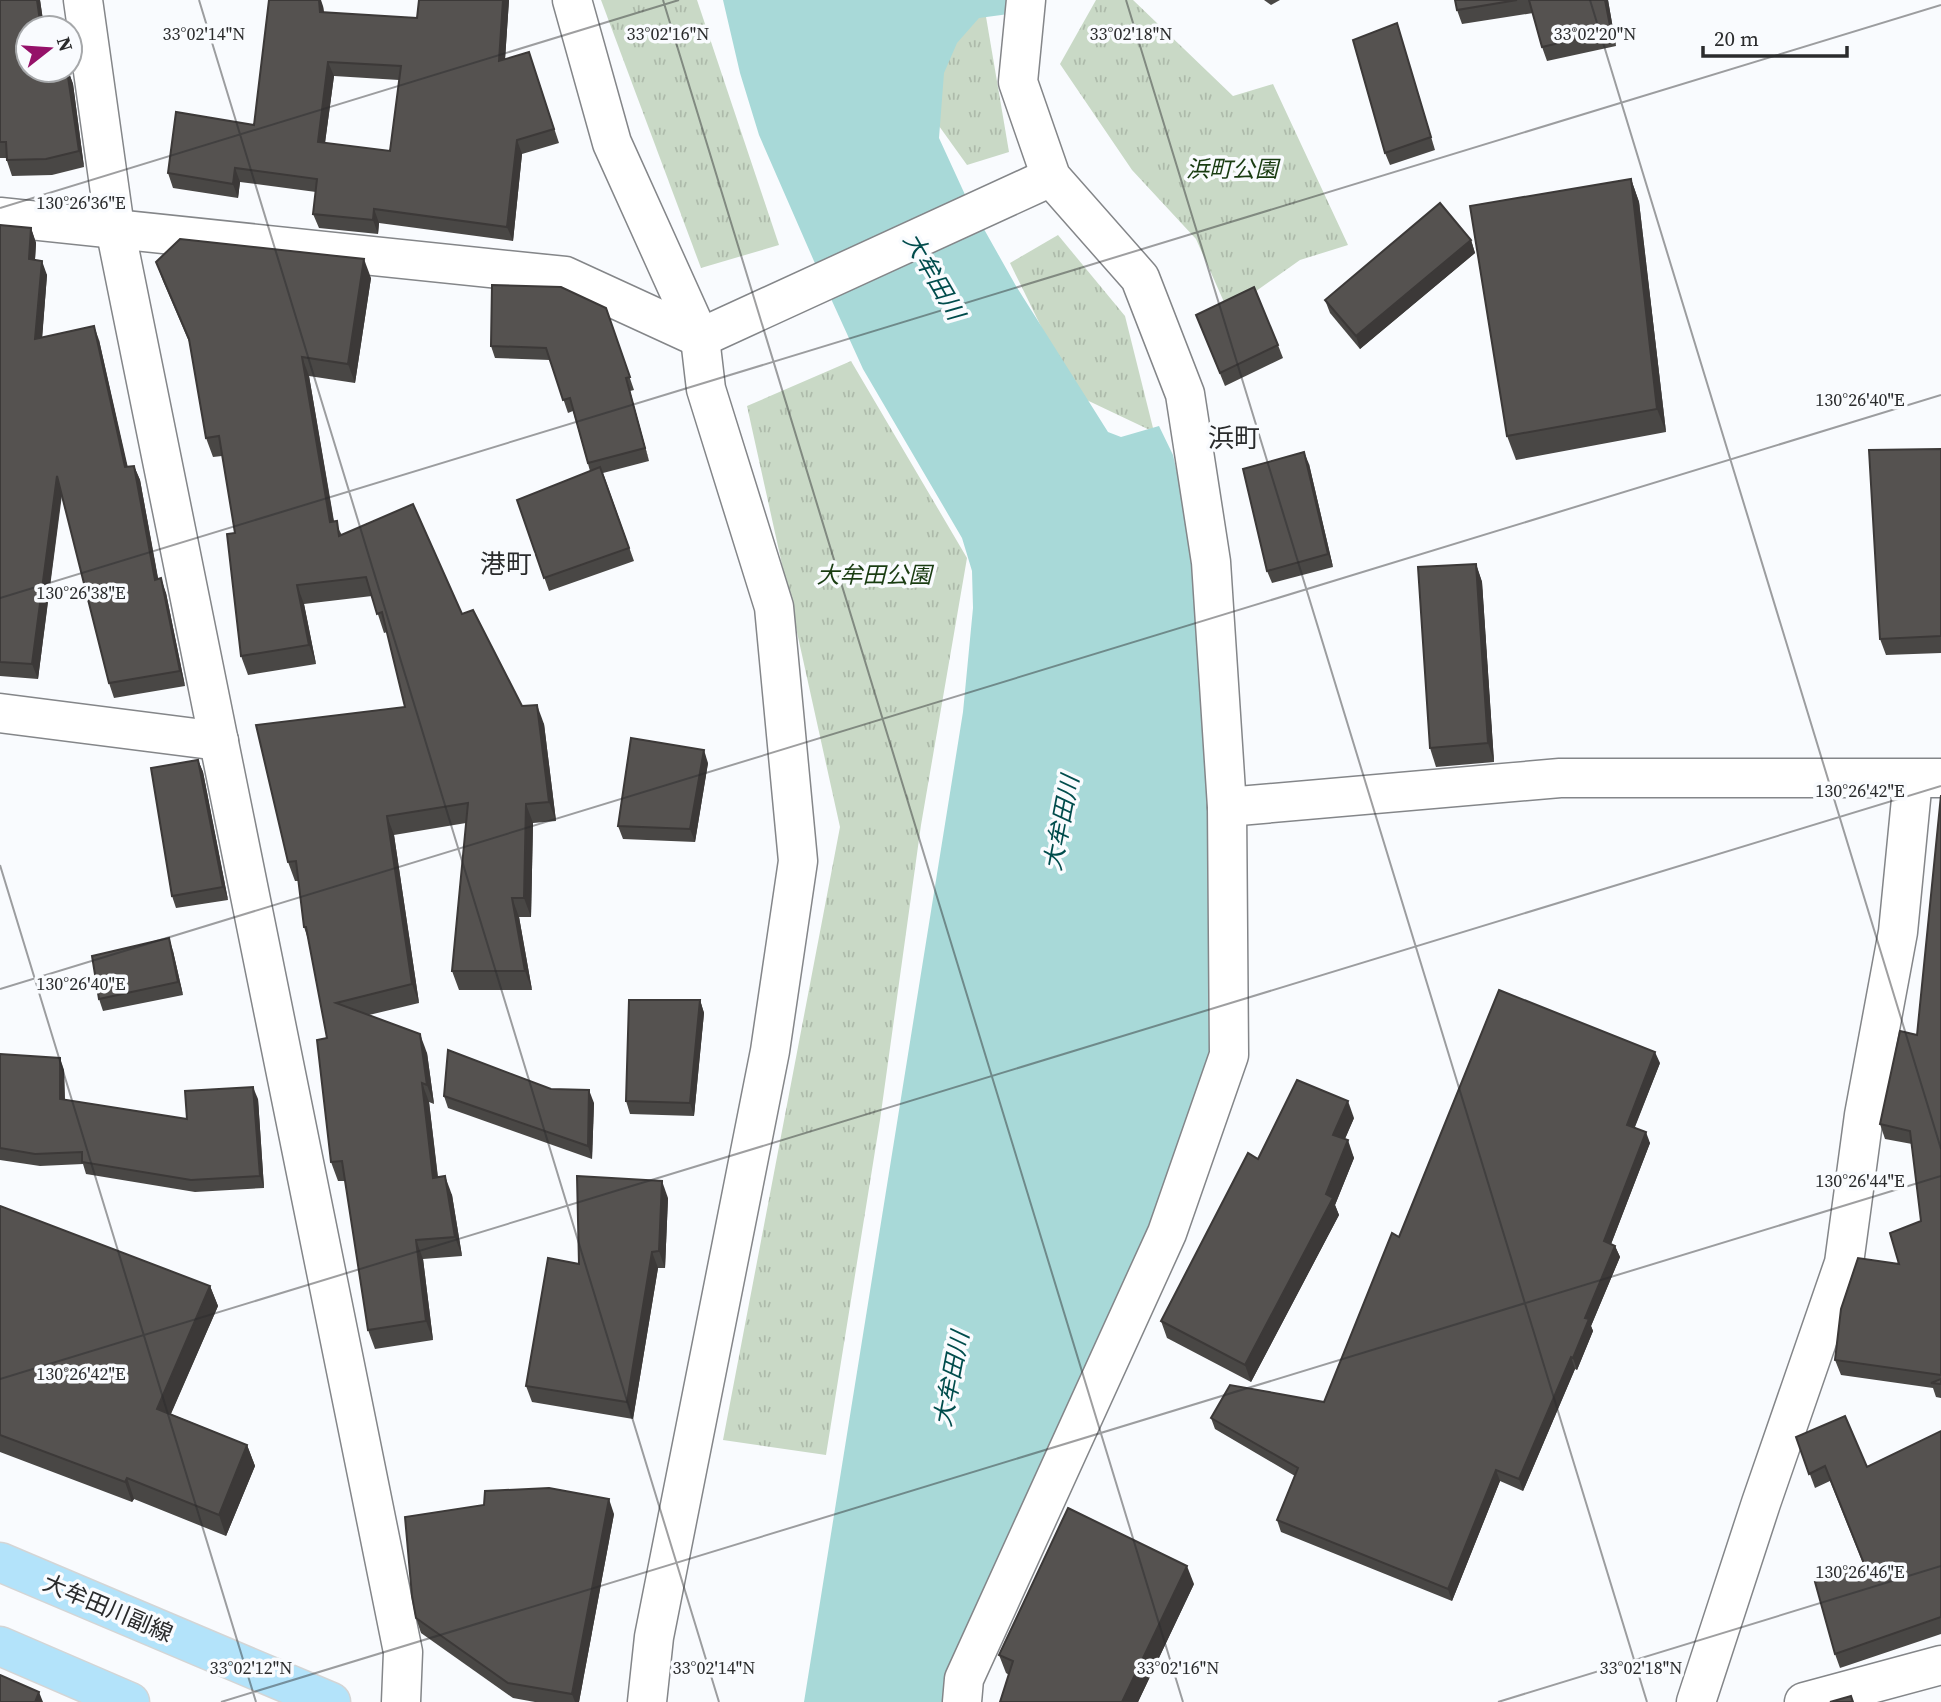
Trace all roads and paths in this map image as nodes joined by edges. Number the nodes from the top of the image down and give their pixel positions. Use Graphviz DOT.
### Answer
graph roads {
  1 [pos="83,0"];
  2 [pos="572,0"];
  3 [pos="1026,0"];
  4 [pos="1051,177"];
  5 [pos="0,217"];
  6 [pos="115,228"];
  7 [pos="700,338"];
  8 [pos="0,713"];
  9 [pos="219,741"];
  10 [pos="1927,779"];
  11 [pos="1227,807"];
  12 [pos="0,1562"];
  13 [pos="0,1646"];
  14 [pos="1941,1665"];
  15 [pos="130,1702"];
  16 [pos="331,1702"];
  17 [pos="401,1702"];
  18 [pos="647,1702"];
  19 [pos="962,1702"];
  20 [pos="1696,1702"];
  21 [pos="1804,1702"];
  1 -- 6 [label="street"];
  2 -- 7 [label="street"];
  3 -- 4 [label="street"];
  4 -- 7 [label="street"];
  4 -- 11 [label="street"];
  5 -- 6 [label="street"];
  6 -- 7 [label="street"];
  6 -- 9 [label="street"];
  7 -- 18 [label="street"];
  8 -- 9 [label="street"];
  9 -- 17 [label="street"];
  10 -- 11 [label="street"];
  10 -- 20 [label="street"];
  11 -- 19 [label="street"];
  12 -- 16 [label="main road, 大牟田川副線"];
  13 -- 15 [label="main road"];
  14 -- 21 [label="street"];
}
